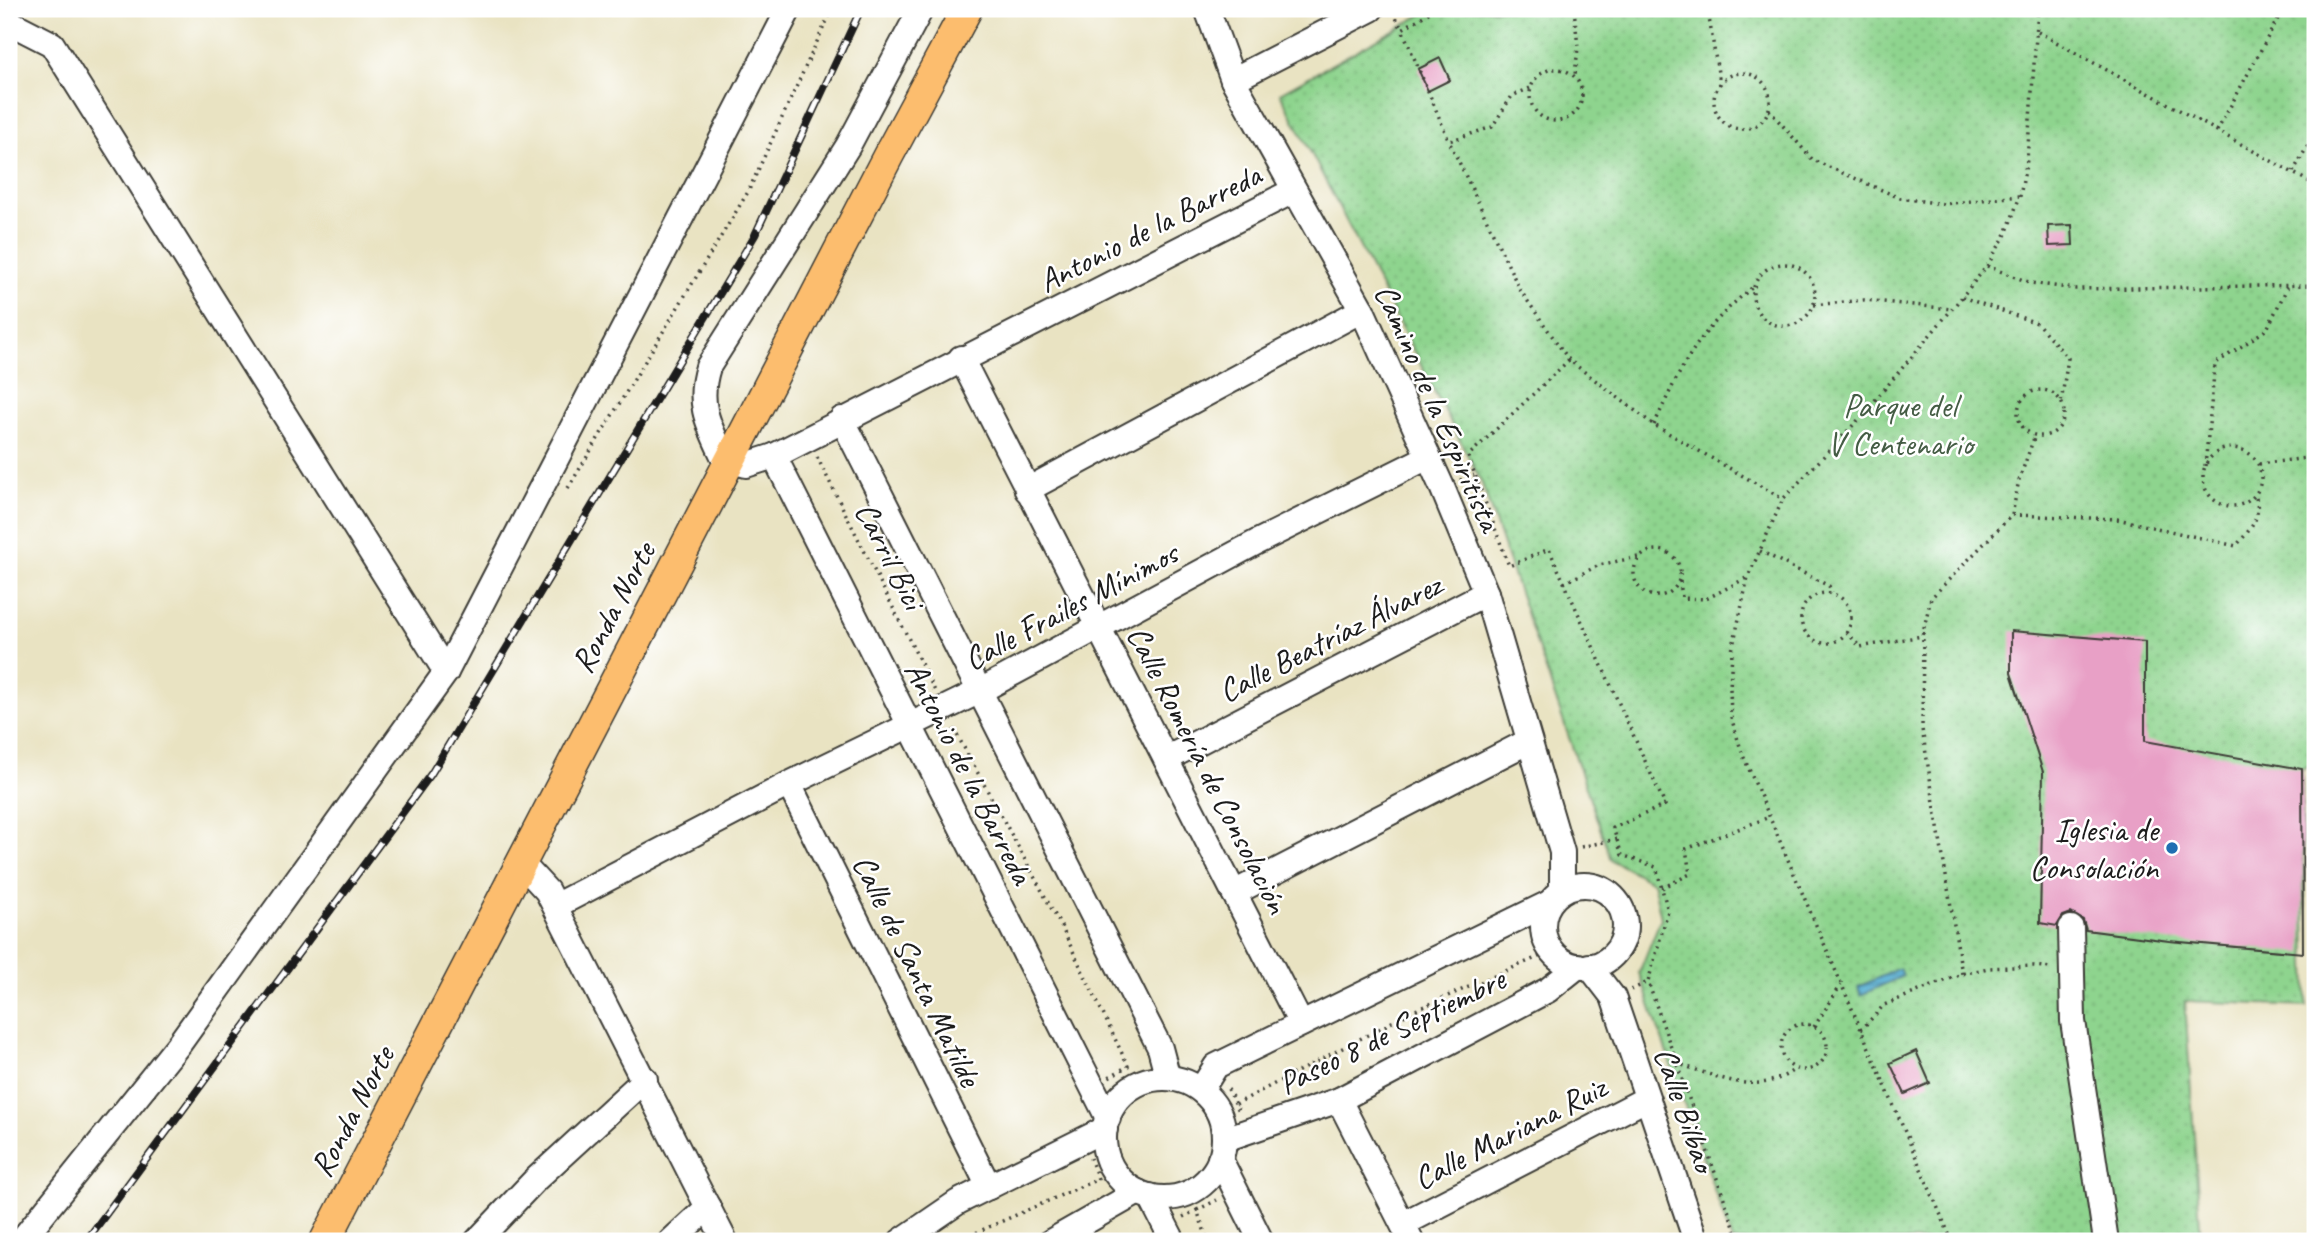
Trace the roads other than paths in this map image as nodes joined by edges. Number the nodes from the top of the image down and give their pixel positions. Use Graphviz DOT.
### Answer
graph roads {
  1 [pos="789,9"];
  2 [pos="921,9"];
  3 [pos="967,9"];
  4 [pos="1207,9"];
  5 [pos="1371,9"];
  6 [pos="9,22"];
  7 [pos="1233,80"];
  8 [pos="1293,191"];
  9 [pos="1362,310"];
  10 [pos="961,358"];
  11 [pos="842,419"];
  12 [pos="774,456"];
  13 [pos="1428,457"];
  14 [pos="729,464"];
  15 [pos="1027,491"];
  16 [pos="1486,593"];
  17 [pos="1100,628"];
  18 [pos="446,673"];
  19 [pos="978,692"];
  20 [pos="910,727"];
  21 [pos="1529,741"];
  22 [pos="1166,759"];
  23 [pos="789,784"];
  24 [pos="522,864"];
  25 [pos="1234,893"];
  26 [pos="1565,893"];
  27 [pos="555,906"];
  28 [pos="2071,928"];
  29 [pos="1618,949"];
  30 [pos="1583,966"];
  31 [pos="1613,997"];
  32 [pos="1301,1024"];
  33 [pos="1168,1077"];
  34 [pos="645,1079"];
  35 [pos="1201,1090"];
  36 [pos="1646,1099"];
  37 [pos="1339,1100"];
  38 [pos="1099,1129"];
  39 [pos="1231,1143"];
  40 [pos="989,1187"];
  41 [pos="1144,1194"];
  42 [pos="708,1207"];
  43 [pos="1169,1233"];
  44 [pos="1407,1233"];
  45 [pos="21,1241"];
  46 [pos="325,1241"];
  47 [pos="477,1241"];
  48 [pos="671,1241"];
  49 [pos="725,1241"];
  50 [pos="901,1241"];
  51 [pos="1052,1241"];
  52 [pos="1261,1241"];
  53 [pos="1696,1241"];
  54 [pos="2106,1241"];
  1 -- 18 [label="street"];
  2 -- 14 [label="street"];
  3 -- 14 [label="main road, Ronda Norte"];
  4 -- 7 [label="street, Camino de la Espiritista"];
  5 -- 7 [label="street"];
  6 -- 18 [label="street"];
  7 -- 8 [label="street, Camino de la Espiritista"];
  8 -- 9 [label="street, Camino de la Espiritista"];
  8 -- 10 [label="street, Antonio de la Barreda"];
  9 -- 13 [label="street, Camino de la Espiritista"];
  9 -- 15 [label="street"];
  10 -- 11 [label="street, Antonio de la Barreda"];
  10 -- 15 [label="street, Calle Romería de Consolación"];
  11 -- 12 [label="street, Antonio de la Barreda"];
  11 -- 19 [label="street"];
  12 -- 14 [label="street, Antonio de la Barreda"];
  12 -- 20 [label="street, Antonio de la Barreda"];
  13 -- 16 [label="street, Camino de la Espiritista"];
  13 -- 17 [label="street, Calle Frailes Mínimos"];
  14 -- 24 [label="main road, Ronda Norte"];
  15 -- 17 [label="street, Calle Romería de Consolación"];
  16 -- 21 [label="street, Camino de la Espiritista"];
  16 -- 22 [label="street, Calle Beatríaz Álvarez"];
  17 -- 19 [label="street, Calle Frailes Mínimos"];
  17 -- 22 [label="street, Calle Romería de Consolación"];
  18 -- 45 [label="street"];
  19 -- 20 [label="street, Calle Frailes Mínimos"];
  19 -- 33 [label="street"];
  20 -- 23 [label="street, Calle Frailes Mínimos"];
  20 -- 38 [label="street, Antonio de la Barreda"];
  21 -- 25 [label="street"];
  21 -- 26 [label="street, Camino de la Espiritista"];
  22 -- 25 [label="street, Calle Romería de Consolación"];
  23 -- 27 [label="street, Calle Frailes Mínimos"];
  23 -- 40 [label="street, Calle de Santa Matilde"];
  24 -- 27 [label="street"];
  24 -- 46 [label="main road, Ronda Norte"];
  25 -- 32 [label="street, Calle Romería de Consolación"];
  26 -- 29 [label="street"];
  26 -- 30 [label="street"];
  26 -- 32 [label="street"];
  27 -- 34 [label="street"];
  28 -- 54 [label="street"];
  29 -- 30 [label="street"];
  29 -- 31 [label="street, Calle Bilbao"];
  30 -- 31 [label="street, Calle Bilbao"];
  30 -- 37 [label="street, Paseo 8 de Septiembre"];
  31 -- 36 [label="street, Calle Bilbao"];
  32 -- 35 [label="street"];
  33 -- 35 [label="street"];
  33 -- 38 [label="street"];
  34 -- 42 [label="street"];
  34 -- 47 [label="street"];
  35 -- 39 [label="street"];
  36 -- 44 [label="street, Calle Mariana Ruiz"];
  36 -- 53 [label="street, Calle Bilbao"];
  37 -- 39 [label="street, Paseo 8 de Septiembre"];
  37 -- 44 [label="street"];
  38 -- 40 [label="street"];
  38 -- 41 [label="street"];
  39 -- 41 [label="street"];
  39 -- 52 [label="street"];
  40 -- 50 [label="street"];
  41 -- 43 [label="street"];
  41 -- 51 [label="street"];
  42 -- 48 [label="street"];
  42 -- 49 [label="street"];
}
